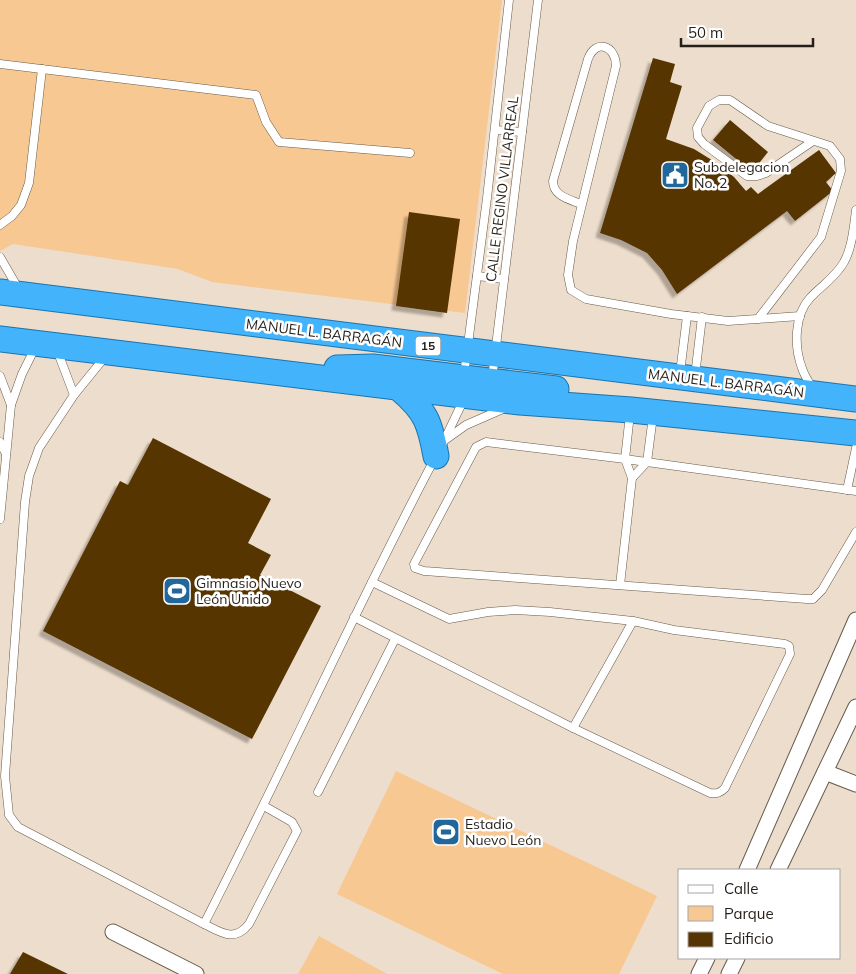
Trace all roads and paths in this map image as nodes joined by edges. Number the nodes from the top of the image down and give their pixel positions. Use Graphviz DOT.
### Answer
graph roads {
  1 [pos="509,0"];
  2 [pos="538,0"];
  3 [pos="0,64"];
  4 [pos="42,69"];
  5 [pos="495,130"];
  6 [pos="522,132"];
  7 [pos="813,141"];
  8 [pos="410,153"];
  9 [pos="581,204"];
  10 [pos="856,210"];
  11 [pos="0,225"];
  12 [pos="0,257"];
  13 [pos="477,276"];
  14 [pos="504,280"];
  15 [pos="11,293"];
  16 [pos="687,316"];
  17 [pos="800,316"];
  18 [pos="702,317"];
  19 [pos="758,319"];
  20 [pos="0,339"];
  21 [pos="46,345"];
  22 [pos="467,351"];
  23 [pos="109,352"];
  24 [pos="494,355"];
  25 [pos="295,374"];
  26 [pos="0,376"];
  27 [pos="687,379"];
  28 [pos="491,381"];
  29 [pos="465,387"];
  30 [pos="400,389"];
  31 [pos="816,394"];
  32 [pos="74,395"];
  33 [pos="856,399"];
  34 [pos="520,402"];
  35 [pos="11,405"];
  36 [pos="642,411"];
  37 [pos="856,433"];
  38 [pos="0,442"];
  39 [pos="856,448"];
  40 [pos="440,449"];
  41 [pos="6,454"];
  42 [pos="625,459"];
  43 [pos="646,462"];
  44 [pos="632,478"];
  45 [pos="847,490"];
  46 [pos="856,491"];
  47 [pos="0,519"];
  48 [pos="856,532"];
  49 [pos="372,582"];
  50 [pos="620,585"];
  51 [pos="354,618"];
  52 [pos="856,620"];
  53 [pos="633,621"];
  54 [pos="395,639"];
  55 [pos="856,707"];
  56 [pos="573,728"];
  57 [pos="825,772"];
  58 [pos="856,784"];
  59 [pos="318,792"];
  60 [pos="264,806"];
  61 [pos="747,869"];
  62 [pos="778,869"];
  63 [pos="204,924"];
  64 [pos="113,932"];
  65 [pos="706,959"];
  66 [pos="736,959"];
  67 [pos="196,974"];
  68 [pos="699,974"];
  69 [pos="729,974"];
  1 -- 5 [label="lane, CALLE REGINO VILLARREAL"];
  2 -- 6 [label="lane, CALLE REGINO VILLARREAL"];
  3 -- 4 [label="lane"];
  4 -- 8 [label="lane"];
  4 -- 11 [label="lane"];
  5 -- 6 [label="lane"];
  5 -- 13 [label="lane, CALLE REGINO VILLARREAL"];
  6 -- 14 [label="lane, CALLE REGINO VILLARREAL"];
  7 -- 7 [label="lane"];
  7 -- 19 [label="lane"];
  9 -- 9 [label="lane"];
  9 -- 16 [label="lane"];
  10 -- 17 [label="lane"];
  12 -- 15 [label="lane"];
  13 -- 14 [label="lane"];
  13 -- 22 [label="lane, CALLE REGINO VILLARREAL"];
  14 -- 24 [label="lane, CALLE REGINO VILLARREAL"];
  15 -- 22 [label="highway, MANUEL L. BARRAGÁN / 15"];
  16 -- 18 [label="lane"];
  16 -- 27 [label="lane"];
  17 -- 19 [label="lane"];
  17 -- 31 [label="lane"];
  18 -- 19 [label="lane"];
  18 -- 27 [label="lane"];
  20 -- 21 [label="highway"];
  21 -- 23 [label="highway"];
  21 -- 32 [label="lane"];
  21 -- 35 [label="lane"];
  22 -- 24 [label="highway, MANUEL L. BARRAGÁN / 15"];
  22 -- 29 [label="lane, CALLE REGINO VILLARREAL"];
  23 -- 25 [label="highway"];
  23 -- 32 [label="lane"];
  24 -- 27 [label="highway, MANUEL L. BARRAGÁN / 15"];
  24 -- 28 [label="lane, CALLE REGINO VILLARREAL"];
  25 -- 29 [label="highway"];
  25 -- 30 [label="highway"];
  26 -- 35 [label="lane"];
  27 -- 31 [label="highway, MANUEL L. BARRAGÁN / 15"];
  28 -- 29 [label="highway"];
  28 -- 36 [label="highway"];
  29 -- 30 [label="highway"];
  29 -- 34 [label="highway"];
  29 -- 40 [label="lane, CALLE REGINO VILLARREAL"];
  30 -- 40 [label="highway"];
  31 -- 33 [label="highway, MANUEL L. BARRAGÁN / 15"];
  32 -- 63 [label="lane"];
  34 -- 36 [label="highway"];
  34 -- 40 [label="lane"];
  35 -- 41 [label="lane"];
  36 -- 37 [label="highway"];
  36 -- 42 [label="lane"];
  36 -- 43 [label="lane"];
  38 -- 41 [label="lane"];
  39 -- 45 [label="lane"];
  40 -- 49 [label="lane, CALLE REGINO VILLARREAL"];
  41 -- 47 [label="lane"];
  42 -- 43 [label="lane"];
  42 -- 44 [label="lane"];
  42 -- 50 [label="lane"];
  43 -- 44 [label="lane"];
  43 -- 45 [label="lane"];
  44 -- 50 [label="lane"];
  45 -- 46 [label="lane"];
  48 -- 50 [label="lane"];
  49 -- 51 [label="lane, CALLE REGINO VILLARREAL"];
  49 -- 53 [label="lane"];
  51 -- 54 [label="lane"];
  51 -- 60 [label="lane, CALLE REGINO VILLARREAL"];
  52 -- 61 [label="street"];
  53 -- 56 [label="lane"];
  53 -- 56 [label="lane"];
  54 -- 56 [label="lane"];
  54 -- 59 [label="lane"];
  55 -- 57 [label="street"];
  57 -- 58 [label="street"];
  57 -- 62 [label="street"];
  60 -- 63 [label="lane, CALLE REGINO VILLARREAL"];
  60 -- 63 [label="lane"];
  64 -- 67 [label="street"];
  65 -- 68 [label="street"];
  66 -- 69 [label="street"];
}
